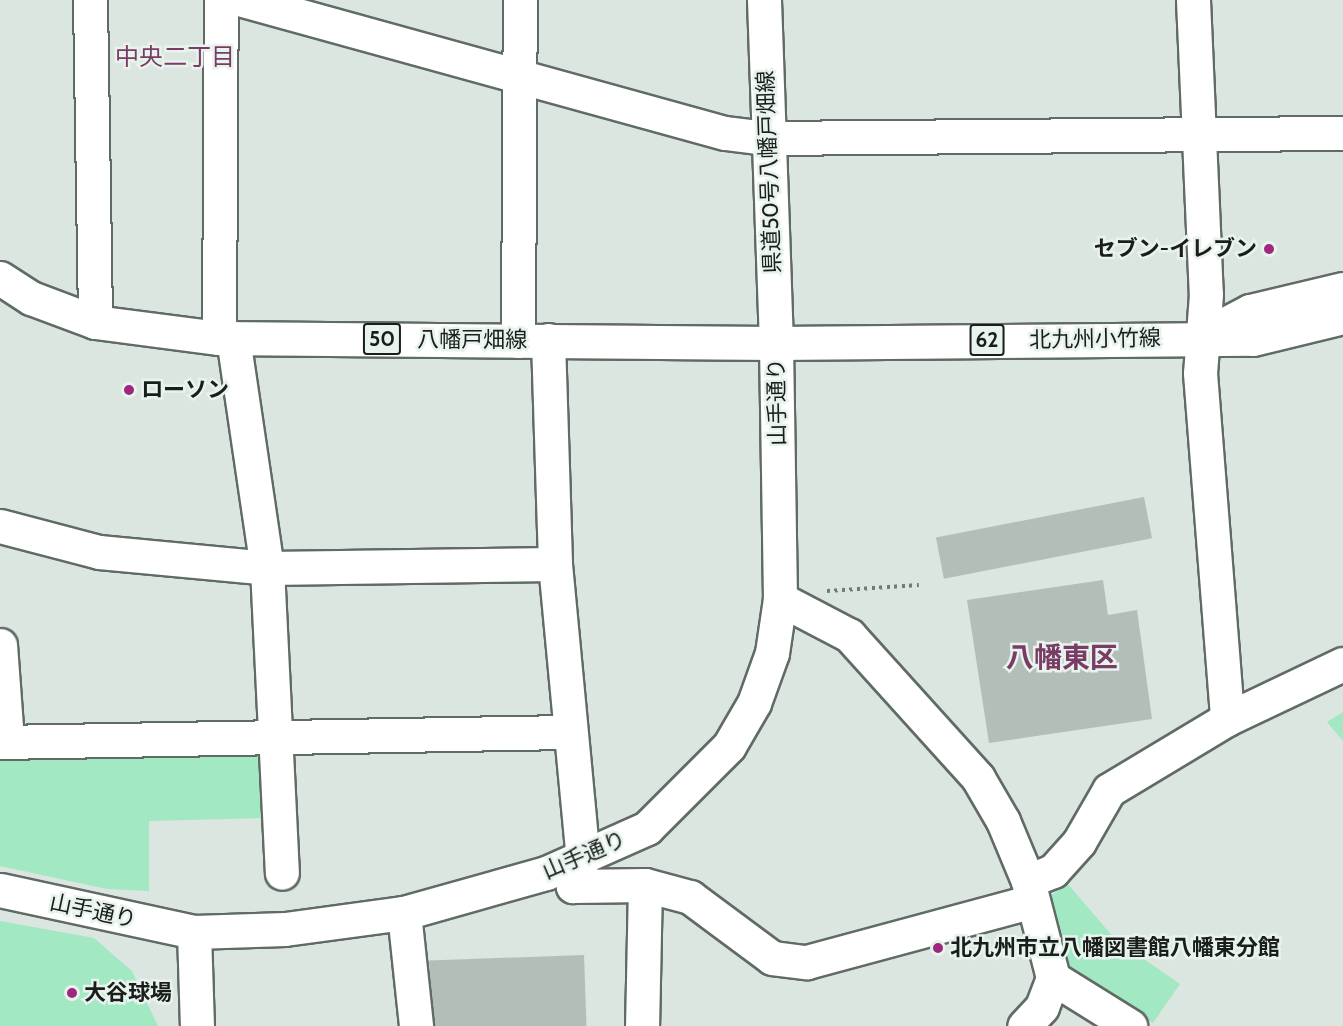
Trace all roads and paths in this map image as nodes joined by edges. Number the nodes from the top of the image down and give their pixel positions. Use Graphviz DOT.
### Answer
graph roads {
  1 [pos="90,0"];
  2 [pos="221,0"];
  3 [pos="243,0"];
  4 [pos="520,0"];
  5 [pos="764,0"];
  6 [pos="1193,0"];
  7 [pos="522,74"];
  8 [pos="1200,131"];
  9 [pos="1343,133"];
  10 [pos="765,138"];
  11 [pos="0,278"];
  12 [pos="1343,289"];
  13 [pos="1343,317"];
  14 [pos="95,322"];
  15 [pos="1199,337"];
  16 [pos="226,338"];
  17 [pos="533,340"];
  18 [pos="776,343"];
  19 [pos="0,526"];
  20 [pos="555,564"];
  21 [pos="267,568"];
  22 [pos="919,585"];
  23 [pos="820,591"];
  24 [pos="780,599"];
  25 [pos="0,645"];
  26 [pos="1343,664"];
  27 [pos="1227,719"];
  28 [pos="567,732"];
  29 [pos="276,735"];
  30 [pos="3,741"];
  31 [pos="583,858"];
  32 [pos="282,873"];
  33 [pos="645,885"];
  34 [pos="0,890"];
  35 [pos="1029,891"];
  36 [pos="404,913"];
  37 [pos="194,932"];
  38 [pos="1053,978"];
  39 [pos="197,1026"];
  40 [pos="416,1026"];
  41 [pos="642,1026"];
  42 [pos="1024,1026"];
  43 [pos="1130,1026"];
  1 -- 14 [label="street"];
  2 -- 16 [label="street"];
  3 -- 7 [label="street"];
  4 -- 7 [label="street"];
  5 -- 10 [label="street, 県道50号八幡戸畑線"];
  6 -- 8 [label="street"];
  7 -- 10 [label="street"];
  7 -- 17 [label="street"];
  8 -- 9 [label="street"];
  8 -- 10 [label="street"];
  8 -- 15 [label="street"];
  10 -- 18 [label="street, 県道50号八幡戸畑線"];
  11 -- 14 [label="street, 八幡戸畑線 / 50"];
  12 -- 15 [label="street, 北九州小竹線 / 62"];
  13 -- 15 [label="street, 北九州小竹線 / 62"];
  14 -- 16 [label="street, 八幡戸畑線 / 50"];
  15 -- 18 [label="street, 北九州小竹線 / 62"];
  15 -- 27 [label="street"];
  16 -- 17 [label="street, 八幡戸畑線 / 50"];
  16 -- 21 [label="street"];
  17 -- 18 [label="street, 八幡戸畑線 / 50"];
  17 -- 20 [label="street"];
  18 -- 24 [label="street, 山手通り"];
  19 -- 21 [label="street"];
  20 -- 21 [label="street"];
  20 -- 28 [label="street"];
  21 -- 29 [label="street"];
  22 -- 23 [label="path"];
  24 -- 31 [label="street, 山手通り"];
  24 -- 35 [label="street"];
  25 -- 30 [label="street"];
  26 -- 27 [label="street"];
  27 -- 35 [label="street"];
  28 -- 29 [label="street"];
  28 -- 31 [label="street"];
  29 -- 30 [label="street"];
  29 -- 32 [label="street"];
  31 -- 33 [label="street"];
  31 -- 36 [label="street, 山手通り"];
  33 -- 35 [label="street"];
  33 -- 41 [label="street"];
  34 -- 37 [label="street, 山手通り"];
  35 -- 38 [label="street"];
  36 -- 37 [label="street, 山手通り"];
  36 -- 40 [label="street"];
  37 -- 39 [label="street"];
  38 -- 42 [label="street"];
  38 -- 43 [label="street"];
}
